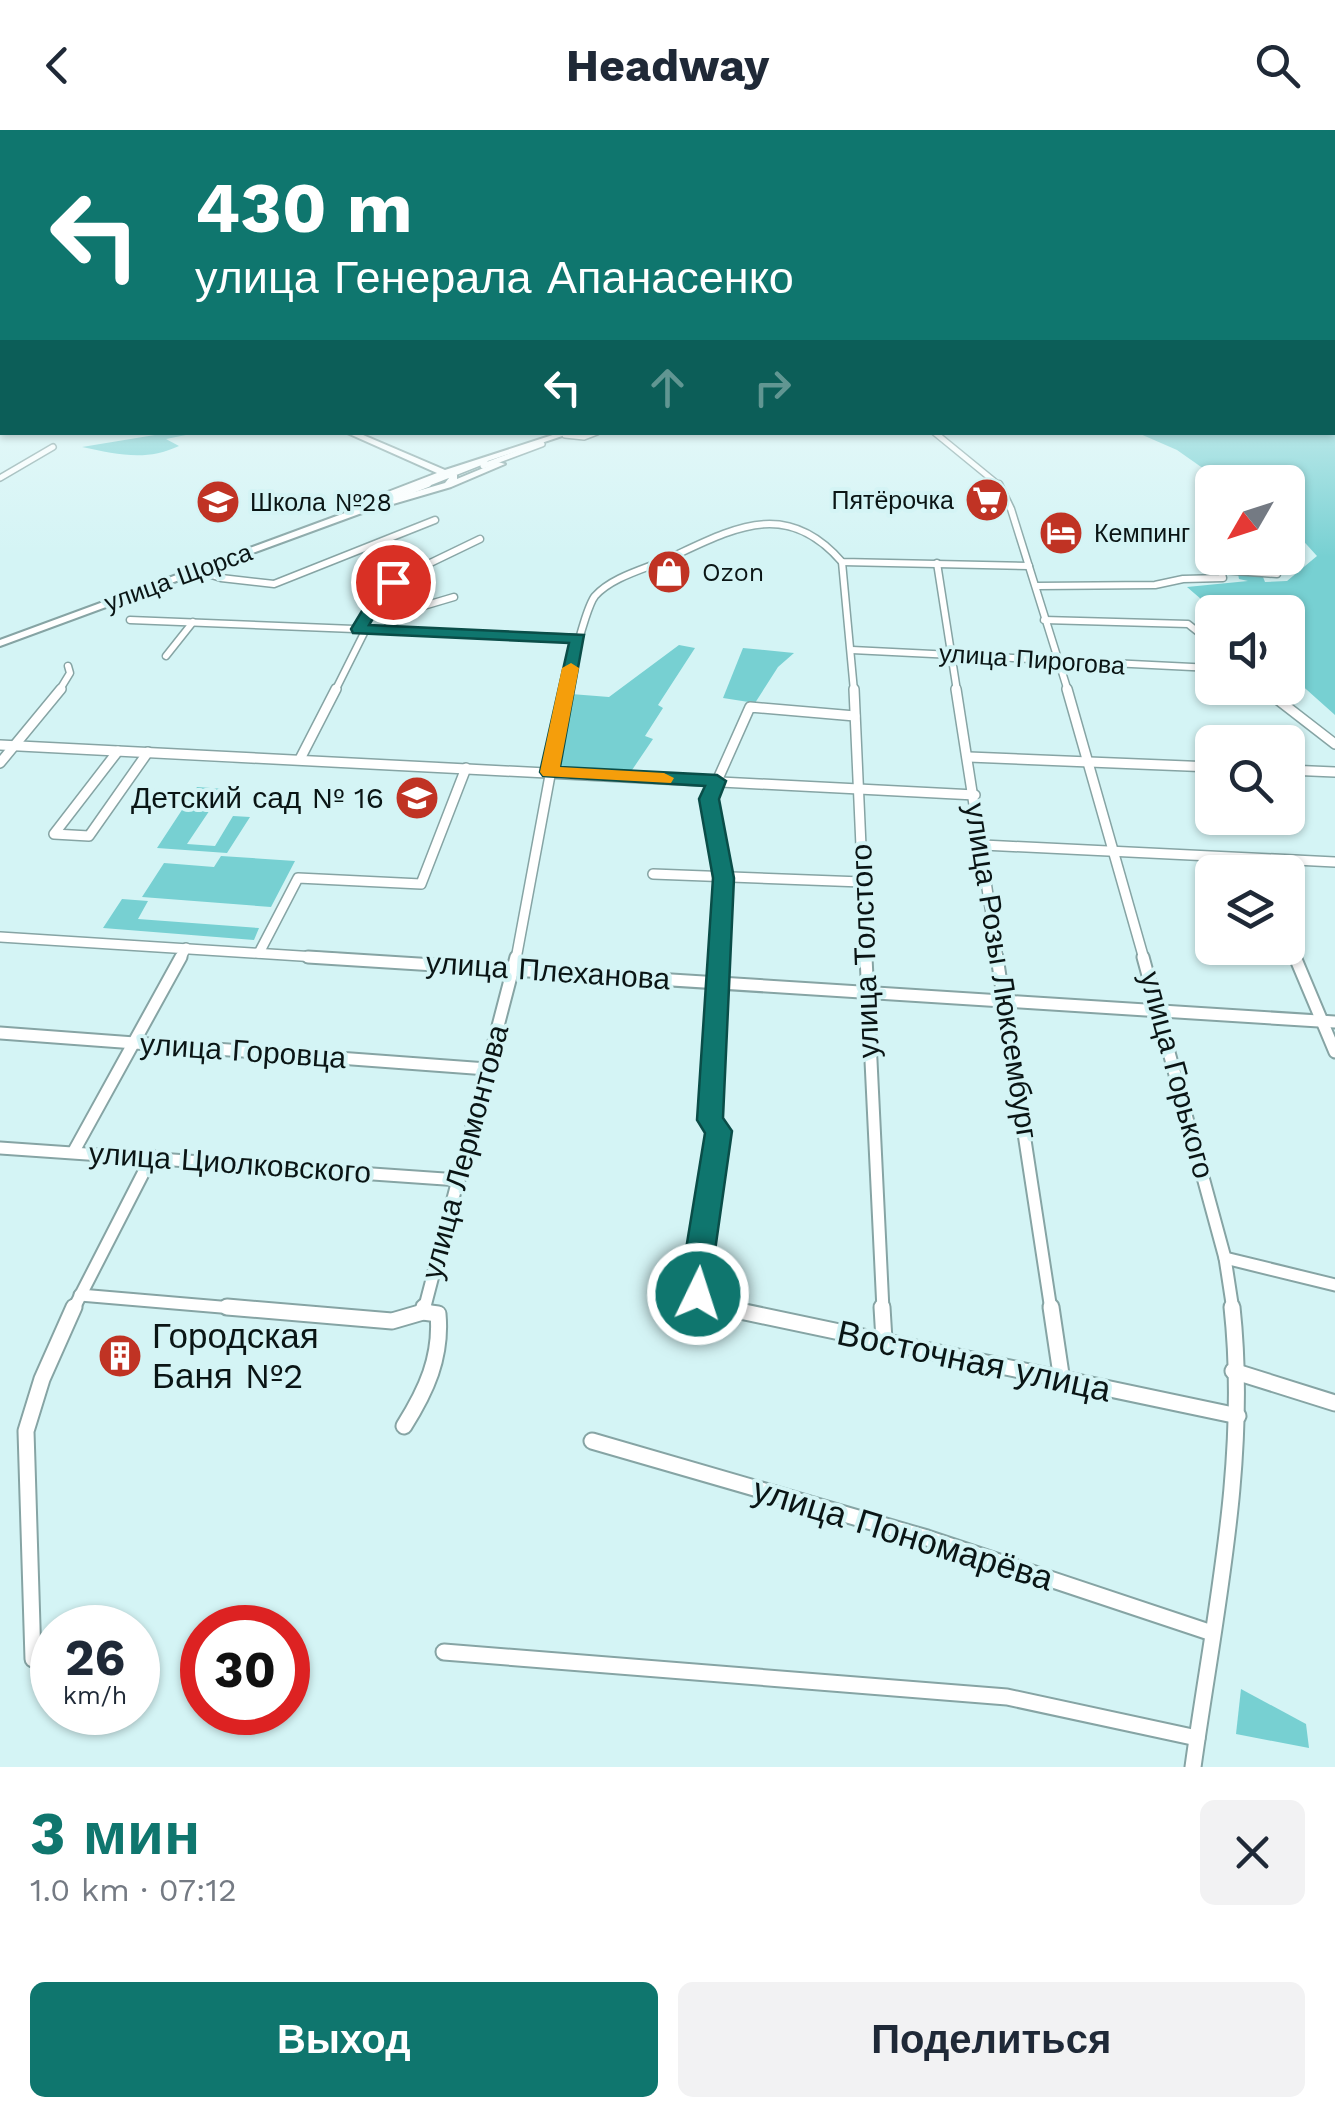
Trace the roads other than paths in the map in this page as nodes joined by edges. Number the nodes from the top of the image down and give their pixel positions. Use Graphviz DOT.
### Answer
graph roads {
  1 [pos="355,435"];
  2 [pos="565,435"];
  3 [pos="938,435"];
  4 [pos="542,444"];
  5 [pos="53,447"];
  6 [pos="449,477"];
  7 [pos="0,478"];
  8 [pos="434,520"];
  9 [pos="330,521"];
  10 [pos="480,539"];
  11 [pos="842,562"];
  12 [pos="937,563"];
  13 [pos="1030,566"];
  14 [pos="196,570"];
  15 [pos="1222,575"];
  16 [pos="172,579"];
  17 [pos="1037,586"];
  18 [pos="454,597"];
  19 [pos="130,620"];
  20 [pos="1044,620"];
  21 [pos="193,622"];
  22 [pos="362,629"];
  23 [pos="1195,629"];
  24 [pos="384,630"];
  25 [pos="5,638"];
  26 [pos="578,638"];
  27 [pos="852,650"];
  28 [pos="953,652"];
  29 [pos="166,656"];
  30 [pos="1057,663"];
  31 [pos="68,666"];
  32 [pos="1195,667"];
  33 [pos="1285,705"];
  34 [pos="855,716"];
  35 [pos="1335,744"];
  36 [pos="0,745"];
  37 [pos="15,746"];
  38 [pos="118,751"];
  39 [pos="148,752"];
  40 [pos="969,758"];
  41 [pos="300,760"];
  42 [pos="1090,762"];
  43 [pos="0,763"];
  44 [pos="1195,766"];
  45 [pos="466,768"];
  46 [pos="1305,771"];
  47 [pos="550,772"];
  48 [pos="1335,772"];
  49 [pos="717,781"];
  50 [pos="858,789"];
  51 [pos="974,795"];
  52 [pos="982,845"];
  53 [pos="1115,852"];
  54 [pos="1335,862"];
  55 [pos="653,874"];
  56 [pos="723,878"];
  57 [pos="862,882"];
  58 [pos="0,937"];
  59 [pos="186,948"];
  60 [pos="259,953"];
  61 [pos="1301,965"];
  62 [pos="514,969"];
  63 [pos="716,982"];
  64 [pos="868,992"];
  65 [pos="1006,1001"];
  66 [pos="1160,1010"];
  67 [pos="1329,1022"];
  68 [pos="0,1033"];
  69 [pos="134,1043"];
  70 [pos="1335,1052"];
  71 [pos="487,1069"];
  72 [pos="1,1150"];
  73 [pos="74,1151"];
  74 [pos="152,1156"];
  75 [pos="459,1180"];
  76 [pos="1225,1258"];
  77 [pos="1335,1286"];
  78 [pos="80,1294"];
  79 [pos="423,1312"];
  80 [pos="884,1340"];
  81 [pos="1233,1371"];
  82 [pos="1062,1380"];
  83 [pos="1335,1403"];
  84 [pos="1238,1416"];
  85 [pos="404,1426"];
  86 [pos="592,1441"];
  87 [pos="31,1605"];
  88 [pos="1212,1633"];
  89 [pos="444,1652"];
  90 [pos="1197,1738"];
  91 [pos="1192,1767"];
  1 -- 6 [label="main road"];
  2 -- 4 [label="main road"];
  3 -- 13 [label="street, улица Горького"];
  4 -- 6 [label="main road"];
  4 -- 6 [label="main road"];
  5 -- 7 [label="street"];
  6 -- 9 [label="main road"];
  6 -- 9 [label="main road, улица Щорса"];
  8 -- 14 [label="street"];
  9 -- 14 [label="main road, улица Щорса"];
  10 -- 22 [label="street"];
  11 -- 12 [label="street"];
  11 -- 26 [label="street, улица Лермонтова"];
  11 -- 27 [label="street, улица Толстого"];
  12 -- 13 [label="street"];
  12 -- 28 [label="street, улица Розы Люксембург"];
  13 -- 17 [label="street, улица Горького"];
  14 -- 16 [label="main road, улица Щорса"];
  15 -- 17 [label="street"];
  16 -- 25 [label="main road, улица Щорса"];
  16 -- 25 [label="main road"];
  17 -- 20 [label="street, улица Горького"];
  18 -- 24 [label="street"];
  19 -- 21 [label="street"];
  20 -- 23 [label="street"];
  20 -- 30 [label="street, улица Горького"];
  21 -- 22 [label="street"];
  21 -- 29 [label="street"];
  22 -- 24 [label="street"];
  22 -- 41 [label="street"];
  24 -- 26 [label="street"];
  26 -- 47 [label="street, улица Лермонтова"];
  27 -- 28 [label="street, улица Пирогова"];
  27 -- 34 [label="street, улица Толстого"];
  28 -- 30 [label="street, улица Пирогова"];
  28 -- 40 [label="street, улица Розы Люксембург"];
  30 -- 32 [label="street, улица Пирогова"];
  30 -- 42 [label="street, улица Горького"];
  31 -- 37 [label="street"];
  33 -- 35 [label="street"];
  34 -- 49 [label="street"];
  34 -- 50 [label="street, улица Толстого"];
  36 -- 37 [label="street"];
  37 -- 38 [label="street"];
  37 -- 43 [label="street"];
  38 -- 39 [label="street"];
  38 -- 39 [label="street"];
  39 -- 41 [label="street"];
  40 -- 42 [label="street"];
  40 -- 51 [label="street, улица Розы Люксембург"];
  41 -- 45 [label="street"];
  42 -- 44 [label="street"];
  42 -- 53 [label="street, улица Горького"];
  45 -- 47 [label="street"];
  45 -- 60 [label="street"];
  46 -- 48 [label="street"];
  47 -- 49 [label="street"];
  47 -- 62 [label="street, улица Лермонтова"];
  49 -- 50 [label="street"];
  49 -- 56 [label="street"];
  50 -- 51 [label="street"];
  50 -- 57 [label="street, улица Толстого"];
  51 -- 52 [label="street, улица Розы Люксембург"];
  52 -- 53 [label="street"];
  52 -- 65 [label="street, улица Розы Люксембург"];
  53 -- 54 [label="street"];
  53 -- 66 [label="street, улица Горького"];
  55 -- 56 [label="street"];
  56 -- 57 [label="street"];
  56 -- 63 [label="street"];
  57 -- 64 [label="street, улица Толстого"];
  58 -- 59 [label="street, улица Плеханова"];
  59 -- 60 [label="street, улица Плеханова"];
  59 -- 69 [label="street"];
  60 -- 62 [label="street, улица Плеханова"];
  61 -- 67 [label="street"];
  62 -- 63 [label="street, улица Плеханова"];
  62 -- 71 [label="street, улица Лермонтова"];
  63 -- 64 [label="street, улица Плеханова"];
  63 -- 80 [label="street, Восточная улица"];
  64 -- 65 [label="street, улица Плеханова"];
  64 -- 80 [label="street, улица Толстого"];
  65 -- 66 [label="street, улица Плеханова"];
  65 -- 82 [label="street, улица Розы Люксембург"];
  66 -- 67 [label="street, улица Плеханова"];
  66 -- 76 [label="street, улица Горького"];
  67 -- 70 [label="street"];
  68 -- 69 [label="street, улица Горовца"];
  69 -- 71 [label="street, улица Горовца"];
  69 -- 73 [label="street"];
  71 -- 75 [label="street, улица Лермонтова"];
  72 -- 73 [label="street, улица Циолковского"];
  73 -- 74 [label="street, улица Циолковского"];
  74 -- 75 [label="street, улица Циолковского"];
  74 -- 78 [label="street"];
  75 -- 79 [label="street, улица Лермонтова"];
  76 -- 77 [label="street"];
  76 -- 81 [label="street, улица Горького"];
  78 -- 79 [label="street"];
  78 -- 87 [label="street"];
  79 -- 85 [label="street, улица Лермонтова"];
  80 -- 82 [label="street, Восточная улица"];
  81 -- 83 [label="street"];
  81 -- 84 [label="street, улица Горького"];
  82 -- 84 [label="street, Восточная улица"];
  84 -- 88 [label="street, улица Горького"];
  86 -- 88 [label="street, улица Пономарёва"];
  88 -- 90 [label="street, улица Горького"];
  89 -- 90 [label="street"];
  90 -- 91 [label="street, улица Горького"];
}
